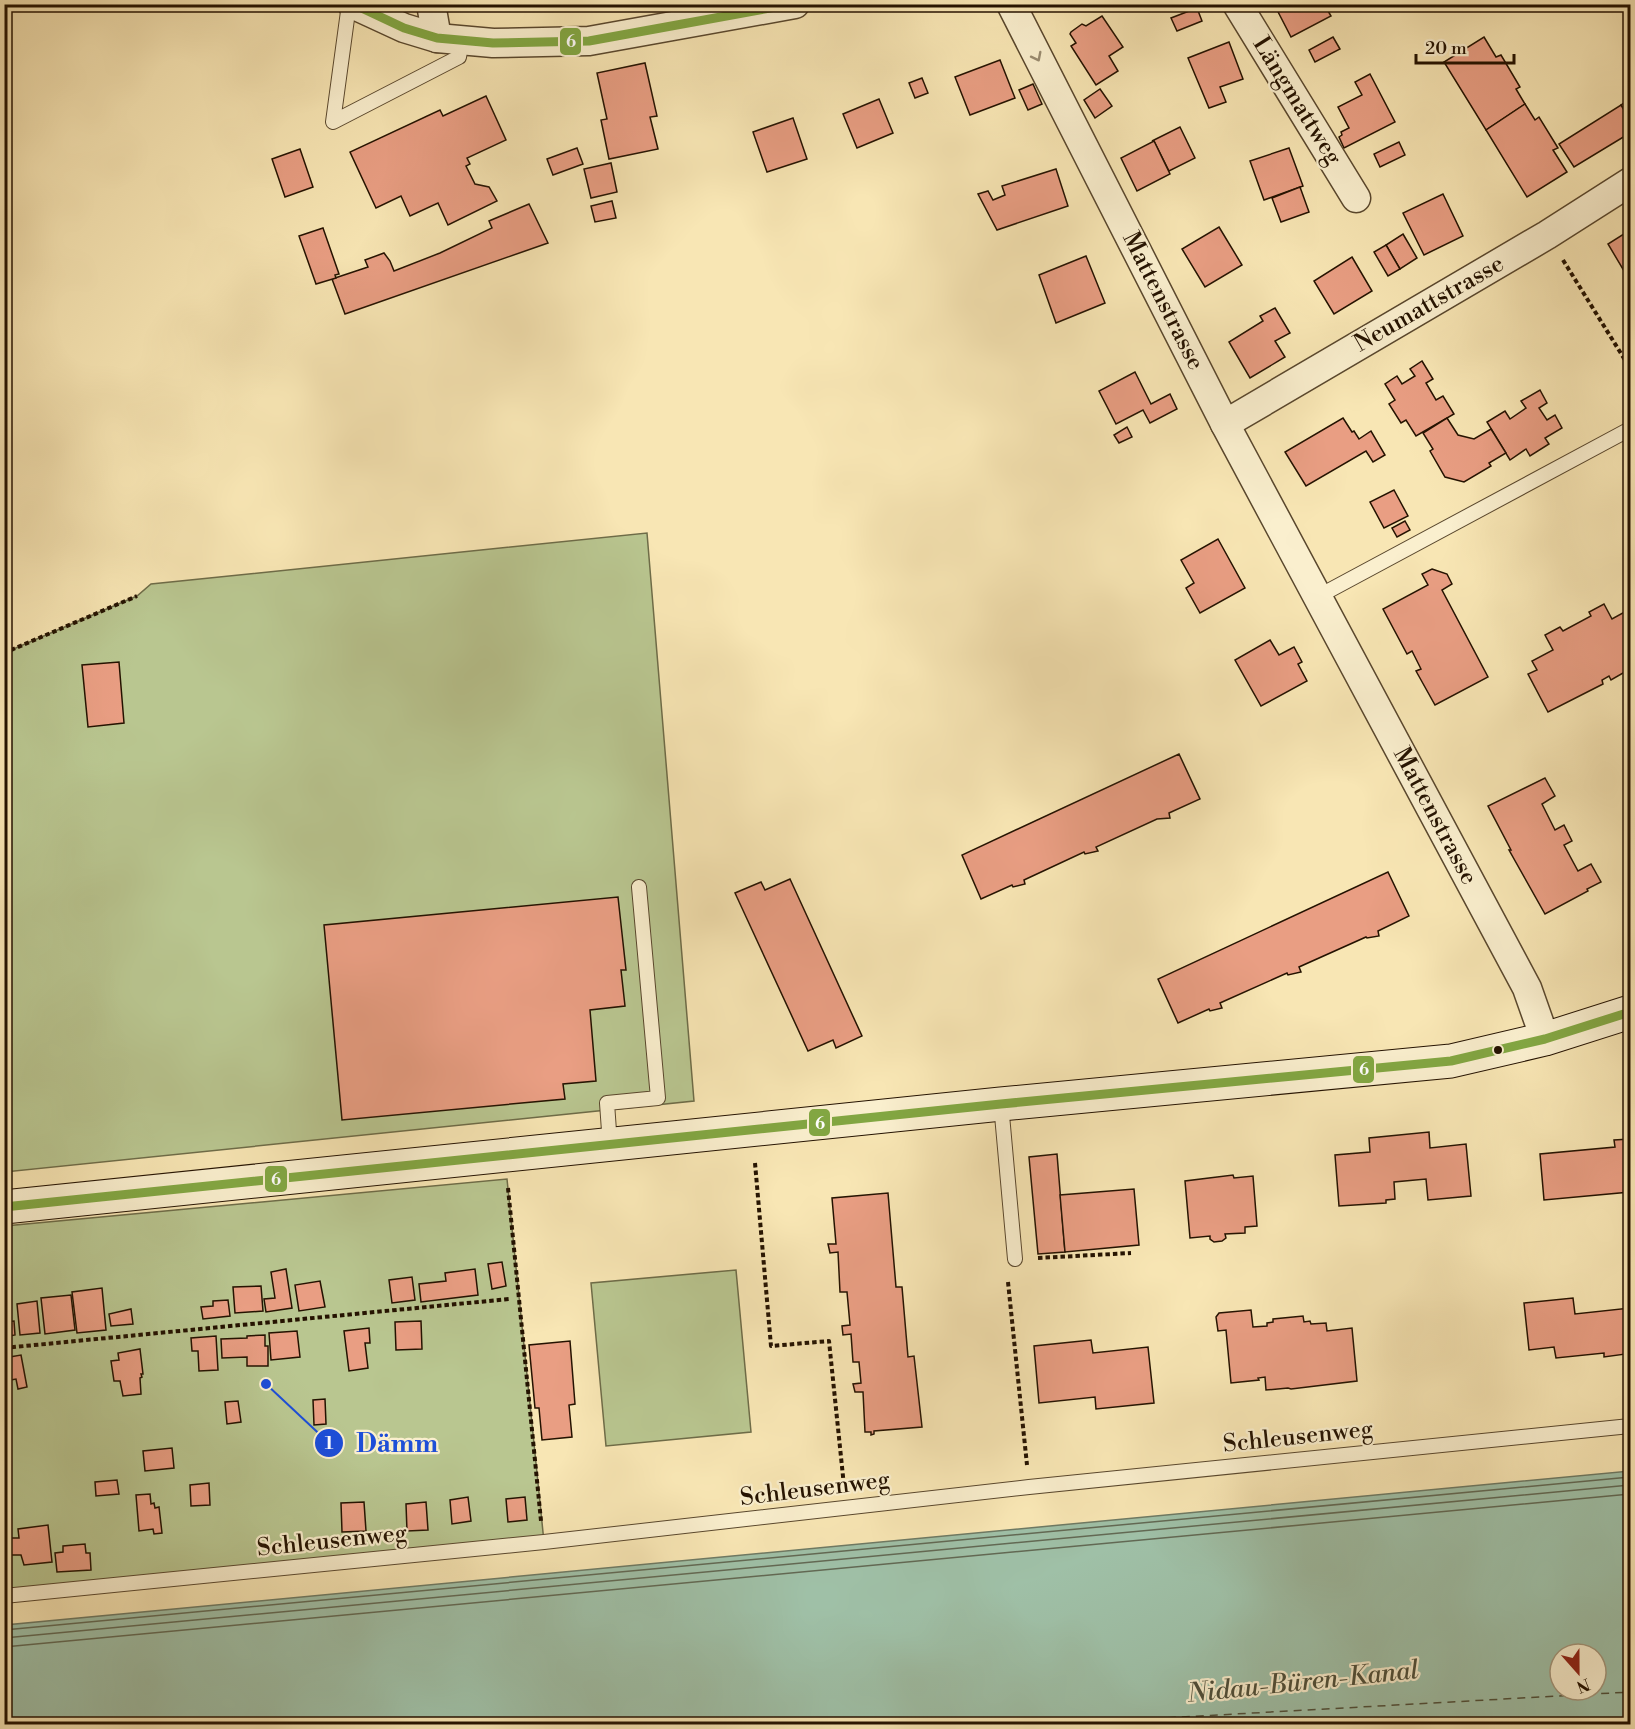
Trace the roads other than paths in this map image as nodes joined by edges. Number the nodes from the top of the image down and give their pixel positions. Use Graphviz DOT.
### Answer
graph roads {
  1 [pos="350,4"];
  2 [pos="431,4"];
  3 [pos="795,4"];
  4 [pos="1011,4"];
  5 [pos="1237,4"];
  6 [pos="449,39"];
  7 [pos="1630,182"];
  8 [pos="1356,198"];
  9 [pos="1225,423"];
  10 [pos="1630,429"];
  11 [pos="1319,596"];
  12 [pos="639,887"];
  13 [pos="1630,1012"];
  14 [pos="1545,1039"];
  15 [pos="1001,1104"];
  16 [pos="610,1145"];
  17 [pos="4,1207"];
  18 [pos="1015,1259"];
  19 [pos="1630,1426"];
  20 [pos="4,1596"];
  1 -- 6 [label="street"];
  1 -- 6 [label="lane"];
  2 -- 6 [label="street"];
  3 -- 6 [label="street"];
  4 -- 9 [label="street, Mattenstrasse, one-way"];
  5 -- 8 [label="street, Längmattweg"];
  7 -- 9 [label="street, Neumattstrasse"];
  9 -- 11 [label="street, Mattenstrasse"];
  10 -- 11 [label="lane"];
  11 -- 14 [label="street, Mattenstrasse"];
  12 -- 16 [label="lane"];
  13 -- 14 [label="main road"];
  14 -- 15 [label="main road"];
  15 -- 16 [label="main road"];
  15 -- 18 [label="lane"];
  16 -- 17 [label="main road"];
  19 -- 20 [label="lane, Schleusenweg"];
}
